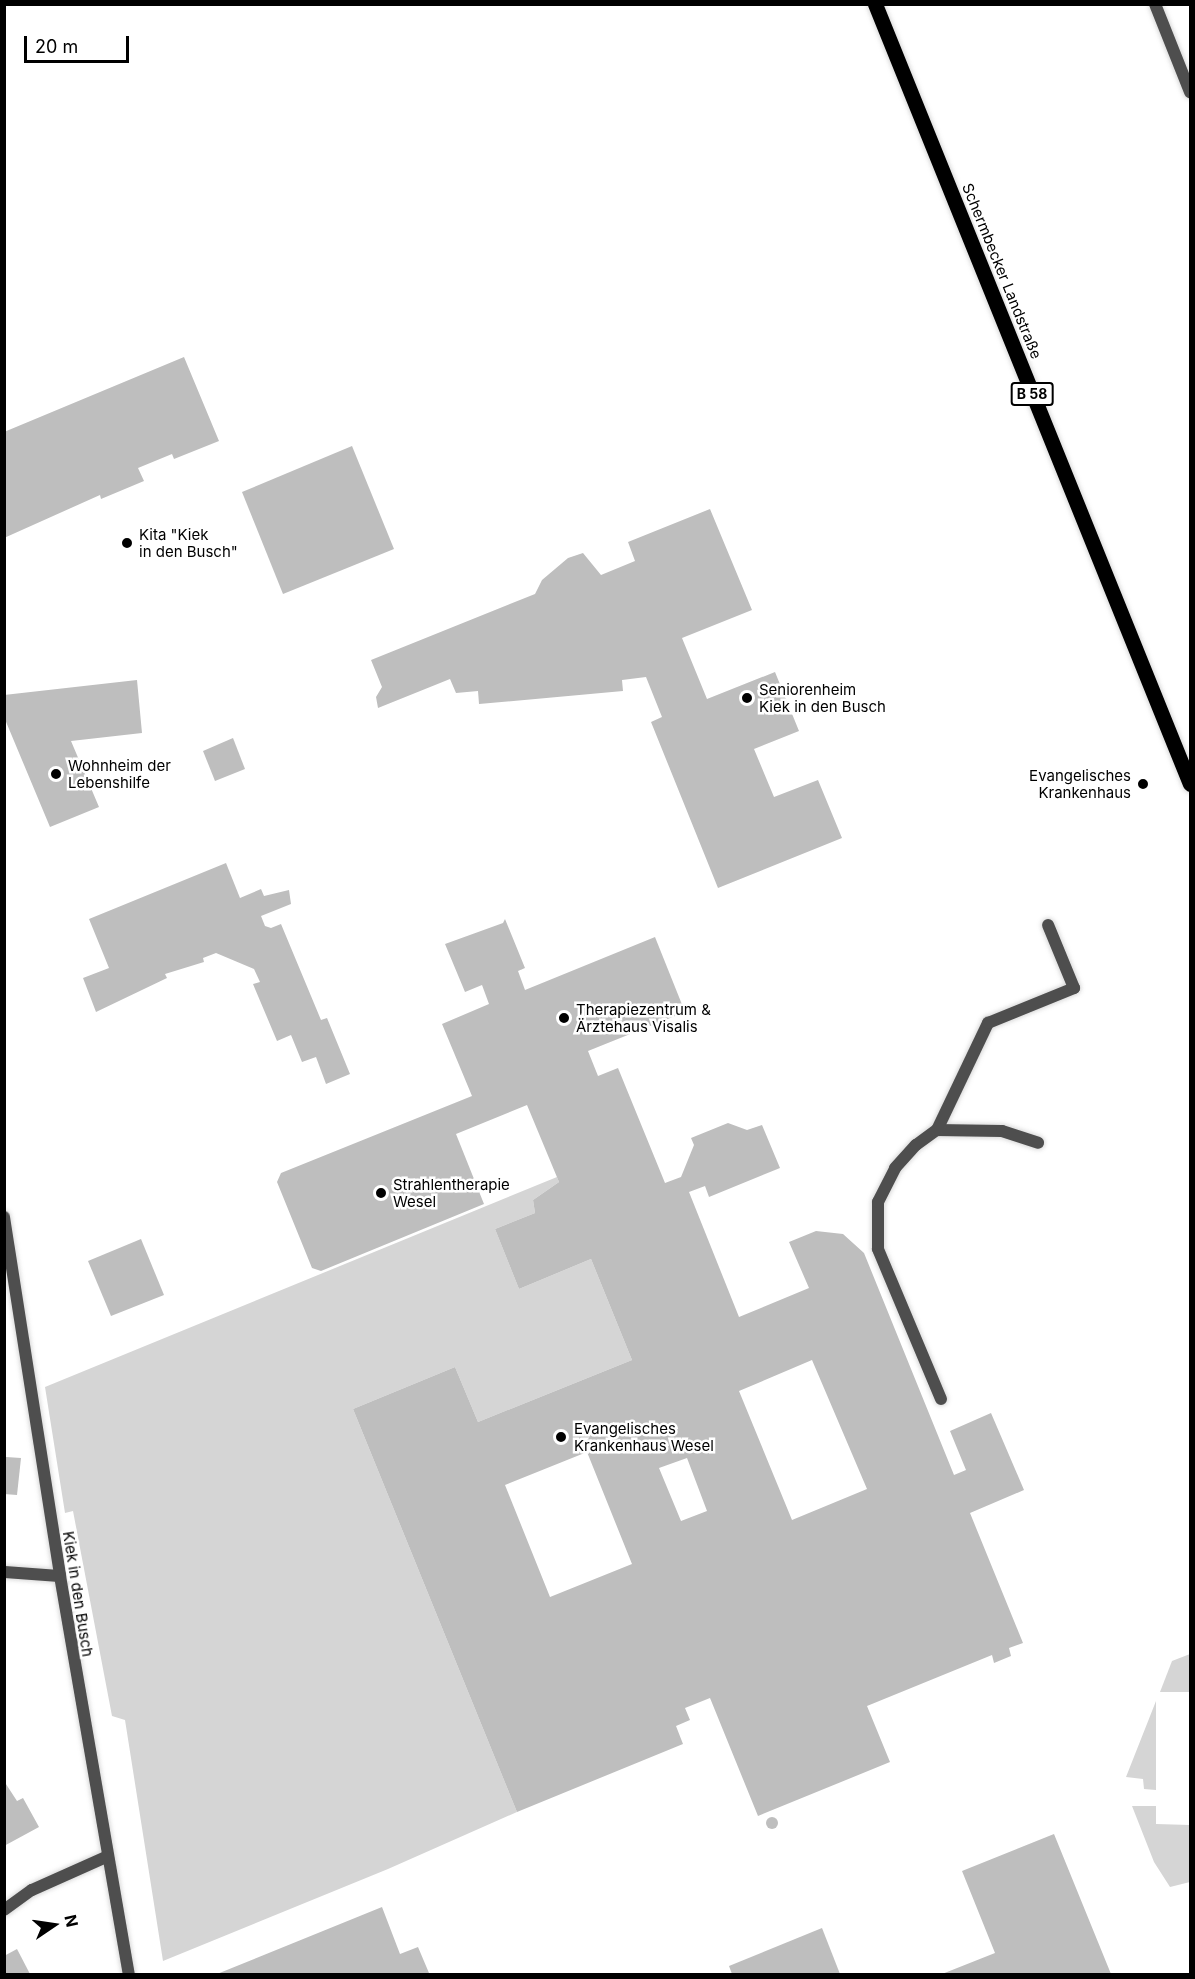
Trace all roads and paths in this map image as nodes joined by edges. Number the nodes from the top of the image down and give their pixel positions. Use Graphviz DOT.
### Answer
graph roads {
  1 [pos="875,4"];
  2 [pos="1155,4"];
  3 [pos="1191,92"];
  4 [pos="1191,784"];
  5 [pos="1048,925"];
  6 [pos="938,1131"];
  7 [pos="1038,1143"];
  8 [pos="4,1216"];
  9 [pos="941,1399"];
  10 [pos="4,1572"];
  11 [pos="60,1576"];
  12 [pos="106,1857"];
  13 [pos="4,1910"];
  14 [pos="129,1974"];
  1 -- 4 [label="main road, Schermbecker Landstraße / B 58"];
  2 -- 3 [label="street"];
  5 -- 6 [label="street"];
  6 -- 7 [label="street"];
  6 -- 9 [label="street"];
  8 -- 11 [label="street, Kiek in den Busch"];
  10 -- 11 [label="street"];
  11 -- 12 [label="street, Kiek in den Busch"];
  12 -- 13 [label="street"];
  12 -- 14 [label="street, Kiek in den Busch"];
}
